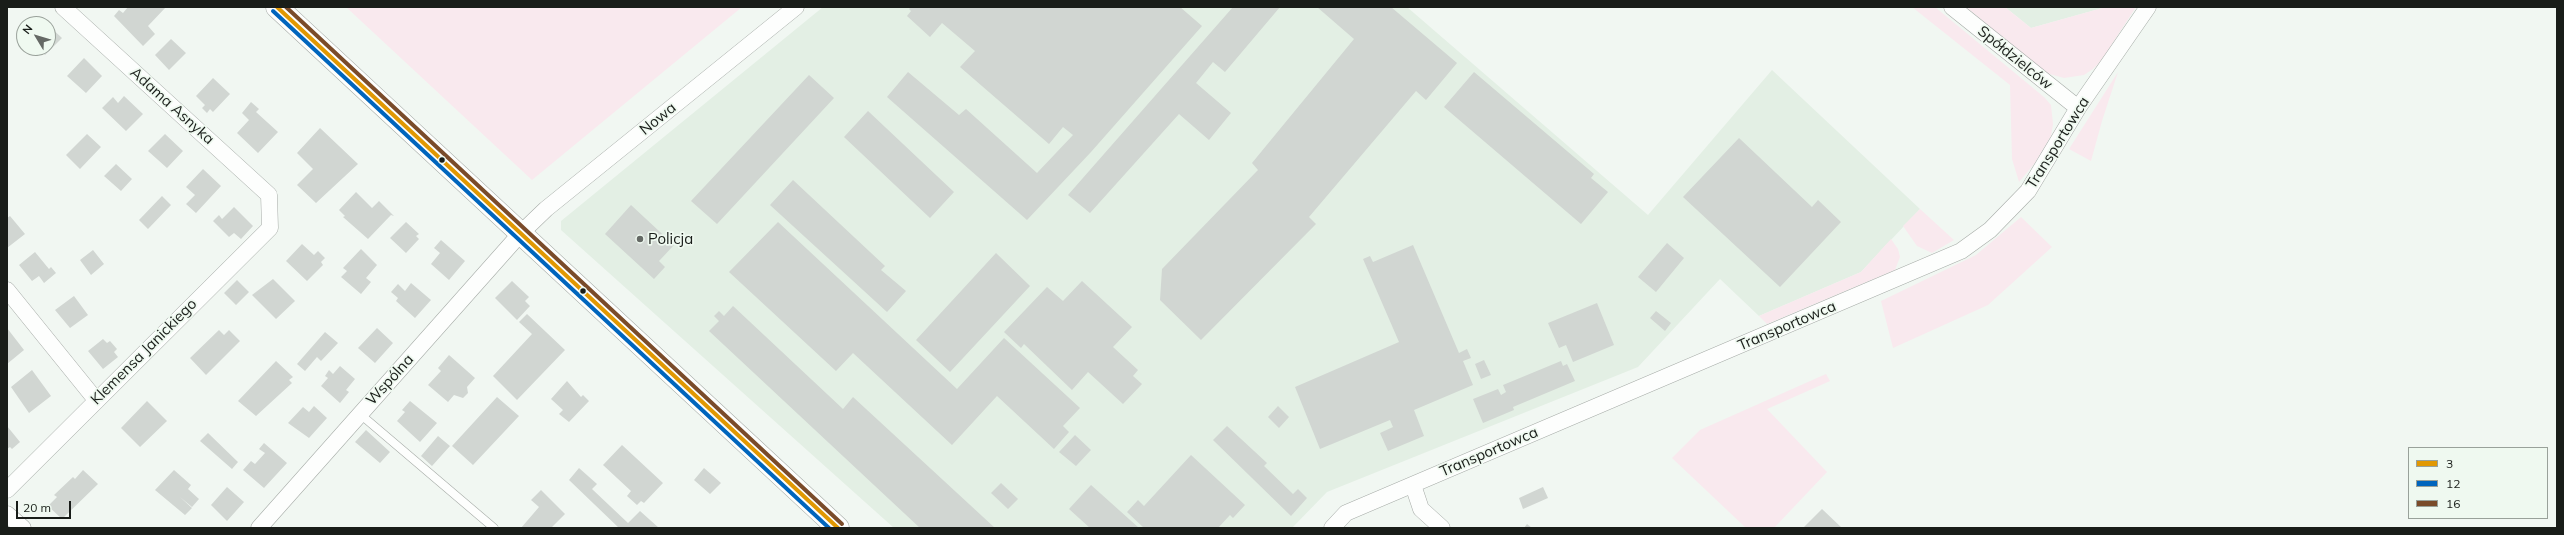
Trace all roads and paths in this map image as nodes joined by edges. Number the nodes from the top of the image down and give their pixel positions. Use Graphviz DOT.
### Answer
graph roads {
  1 [pos="62,7"];
  2 [pos="277,7"];
  3 [pos="796,7"];
  4 [pos="1952,7"];
  5 [pos="2148,7"];
  6 [pos="2078,108"];
  7 [pos="269,211"];
  8 [pos="521,233"];
  9 [pos="7,290"];
  10 [pos="96,400"];
  11 [pos="360,414"];
  12 [pos="1413,485"];
  13 [pos="7,490"];
  14 [pos="7,514"];
  15 [pos="23,528"];
  16 [pos="259,528"];
  17 [pos="494,528"];
  18 [pos="838,528"];
  19 [pos="1332,528"];
  20 [pos="1442,528"];
  1 -- 7 [label="street, Adama Asnyka"];
  2 -- 8 [label="main road"];
  3 -- 8 [label="street, Nowa"];
  4 -- 6 [label="street, Spółdzielców"];
  5 -- 6 [label="street, Transportowca"];
  6 -- 12 [label="street, Transportowca"];
  7 -- 10 [label="street, Klemensa Janickiego"];
  8 -- 11 [label="street, Wspólna"];
  8 -- 18 [label="main road"];
  9 -- 10 [label="street"];
  10 -- 13 [label="street, Klemensa Janickiego"];
  11 -- 16 [label="street, Wspólna"];
  11 -- 17 [label="lane"];
  12 -- 19 [label="street, Transportowca"];
  12 -- 20 [label="street"];
  14 -- 15 [label="street"];
}
